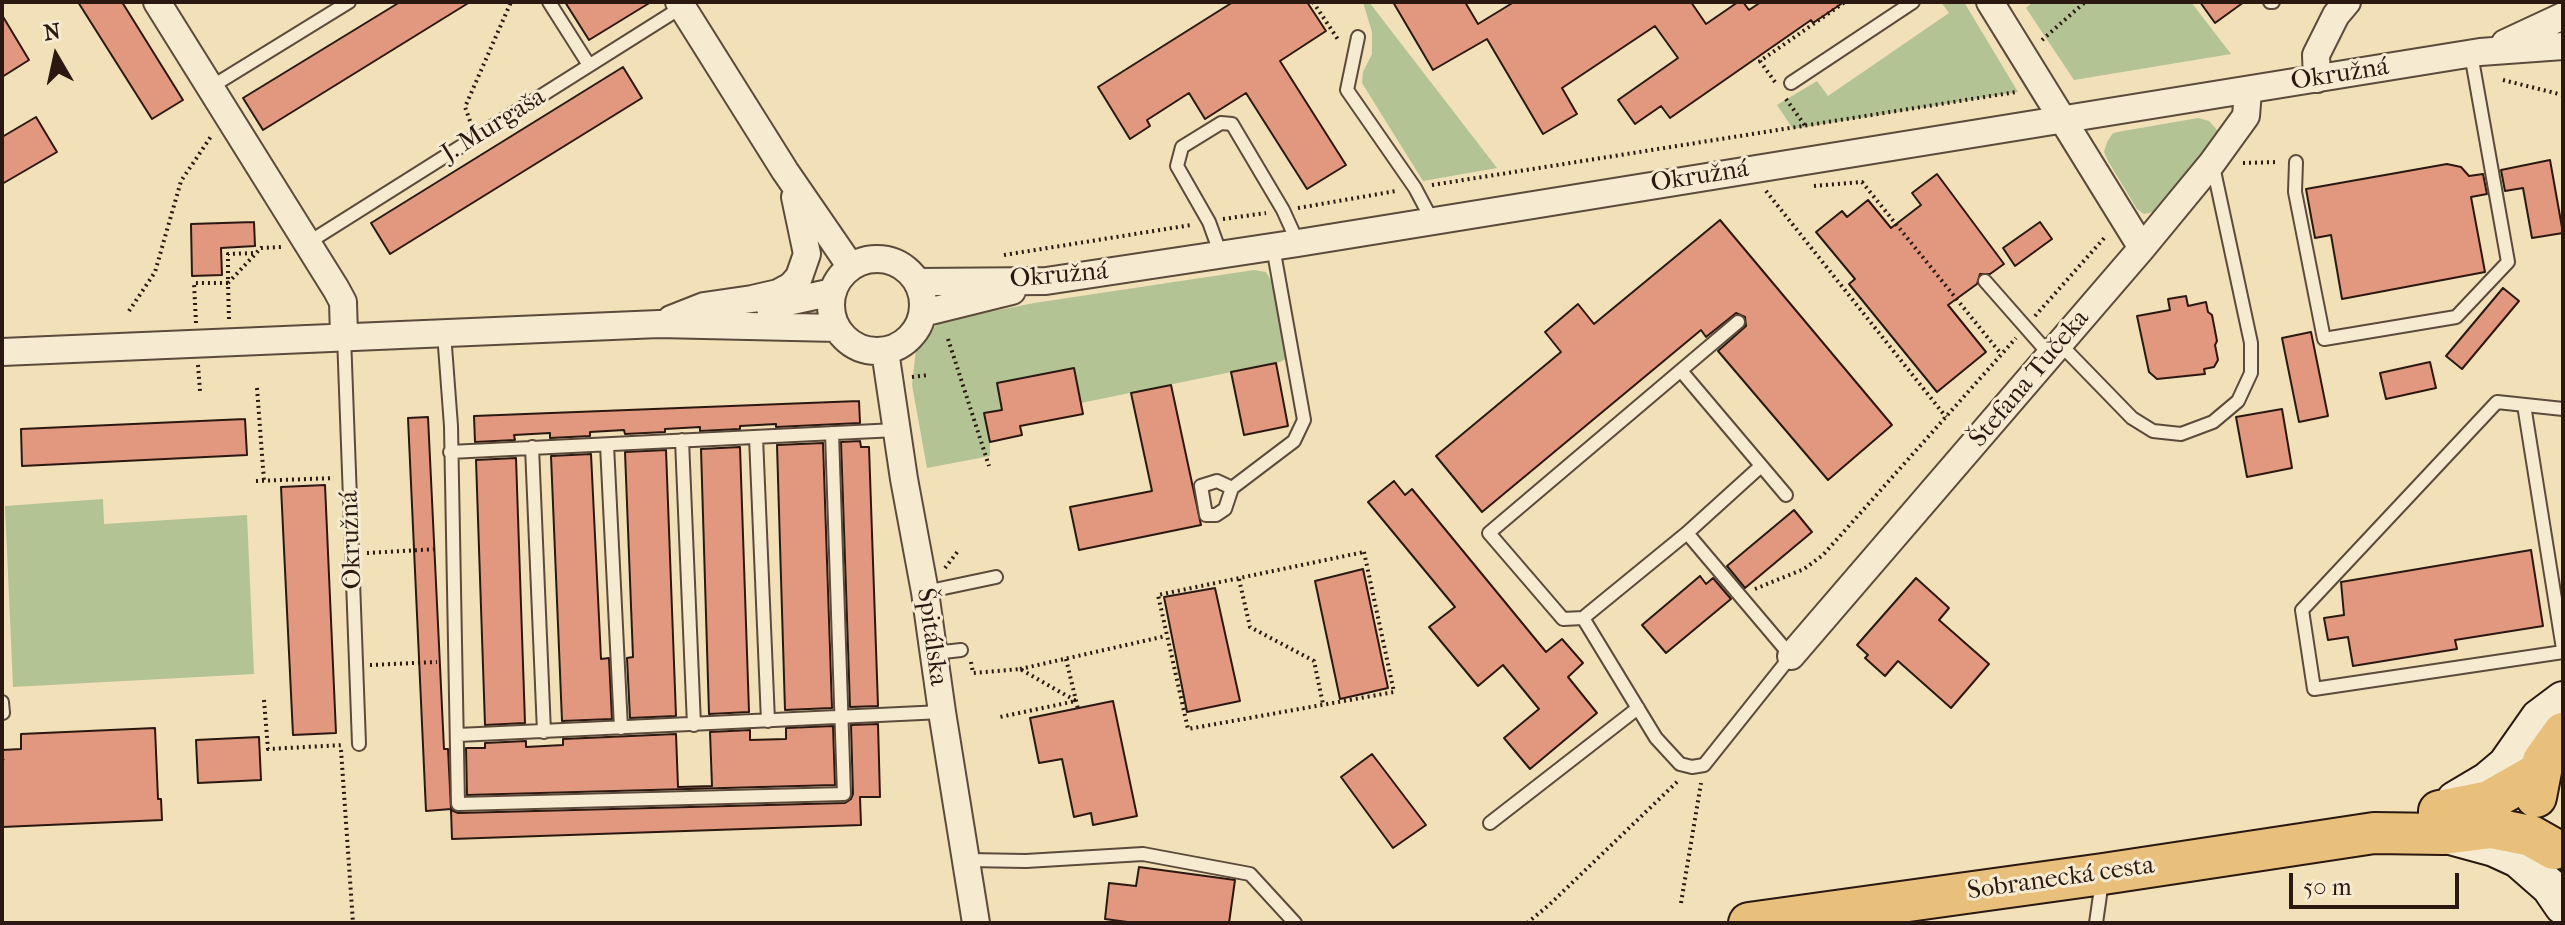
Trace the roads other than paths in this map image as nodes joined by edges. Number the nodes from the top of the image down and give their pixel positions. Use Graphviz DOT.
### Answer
graph roads {
  1 [pos="157,2"];
  2 [pos="349,2"];
  3 [pos="549,2"];
  4 [pos="1913,2"];
  5 [pos="1990,2"];
  6 [pos="680,4"];
  7 [pos="2337,9"];
  8 [pos="2563,16"];
  9 [pos="1358,37"];
  10 [pos="2563,46"];
  11 [pos="2475,53"];
  12 [pos="589,65"];
  13 [pos="2317,79"];
  14 [pos="1791,83"];
  15 [pos="211,87"];
  16 [pos="2248,91"];
  17 [pos="2063,119"];
  18 [pos="2296,162"];
  19 [pos="2212,163"];
  20 [pos="785,171"];
  21 [pos="1432,220"];
  22 [pos="305,245"];
  23 [pos="1285,245"];
  24 [pos="2142,248"];
  25 [pos="1221,255"];
  26 [pos="851,267"];
  27 [pos="1046,281"];
  28 [pos="1985,281"];
  29 [pos="918,282"];
  30 [pos="833,292"];
  31 [pos="923,313"];
  32 [pos="1738,322"];
  33 [pos="659,324"];
  34 [pos="837,328"];
  35 [pos="444,333"];
  36 [pos="344,336"];
  37 [pos="2055,350"];
  38 [pos="885,351"];
  39 [pos="2,352"];
  40 [pos="1682,372"];
  41 [pos="2524,405"];
  42 [pos="2563,409"];
  43 [pos="896,430"];
  44 [pos="832,433"];
  45 [pos="756,437"];
  46 [pos="682,440"];
  47 [pos="607,445"];
  48 [pos="532,447"];
  49 [pos="450,452"];
  50 [pos="1761,466"];
  51 [pos="1232,488"];
  52 [pos="1786,495"];
  53 [pos="1687,533"];
  54 [pos="996,577"];
  55 [pos="925,592"];
  56 [pos="1583,618"];
  57 [pos="961,650"];
  58 [pos="2563,650"];
  59 [pos="934,653"];
  60 [pos="1791,656"];
  61 [pos="2563,700"];
  62 [pos="2,702"];
  63 [pos="1638,708"];
  64 [pos="942,712"];
  65 [pos="3,713"];
  66 [pos="842,717"];
  67 [pos="768,721"];
  68 [pos="694,725"];
  69 [pos="621,728"];
  70 [pos="544,732"];
  71 [pos="2563,733"];
  72 [pos="458,735"];
  73 [pos="359,744"];
  74 [pos="2538,773"];
  75 [pos="1490,823"];
  76 [pos="2441,823"];
  77 [pos="2559,853"];
  78 [pos="967,860"];
  79 [pos="2103,874"];
  80 [pos="2563,906"];
  81 [pos="976,923"];
  82 [pos="1295,923"];
  83 [pos="1749,923"];
  84 [pos="2096,923"];
  1 -- 15 [label="street"];
  2 -- 15 [label="lane"];
  3 -- 12 [label="lane"];
  4 -- 14 [label="lane"];
  5 -- 17 [label="street"];
  6 -- 12 [label="lane, J. Murgaša"];
  6 -- 20 [label="street"];
  7 -- 13 [label="street"];
  8 -- 11 [label="street"];
  9 -- 21 [label="lane"];
  10 -- 11 [label="street"];
  11 -- 13 [label="street, Okružná"];
  11 -- 18 [label="lane"];
  12 -- 22 [label="lane, J. Murgaša"];
  13 -- 16 [label="street, Okružná"];
  15 -- 22 [label="street"];
  16 -- 17 [label="street, Okružná"];
  16 -- 19 [label="street, Štefana Tučeka"];
  17 -- 21 [label="street, Okružná"];
  17 -- 24 [label="street"];
  19 -- 24 [label="street, Štefana Tučeka"];
  19 -- 37 [label="lane"];
  20 -- 26 [label="street"];
  20 -- 33 [label="street"];
  21 -- 23 [label="street, Okružná"];
  22 -- 36 [label="street"];
  23 -- 25 [label="street, Okružná"];
  23 -- 25 [label="lane"];
  23 -- 51 [label="lane"];
  24 -- 37 [label="street, Štefana Tučeka"];
  25 -- 27 [label="street, Okružná"];
  26 -- 29 [label="street"];
  26 -- 30 [label="street"];
  27 -- 29 [label="street, Okružná"];
  27 -- 31 [label="street"];
  28 -- 37 [label="lane"];
  29 -- 31 [label="street"];
  30 -- 33 [label="street"];
  30 -- 34 [label="street"];
  31 -- 38 [label="street"];
  32 -- 40 [label="lane"];
  33 -- 34 [label="street"];
  33 -- 35 [label="street"];
  34 -- 38 [label="street"];
  35 -- 36 [label="street"];
  35 -- 49 [label="lane"];
  36 -- 39 [label="street"];
  36 -- 73 [label="lane, Okružná"];
  37 -- 60 [label="street, Štefana Tučeka"];
  38 -- 43 [label="street, Špitálska"];
  40 -- 50 [label="lane"];
  40 -- 56 [label="lane"];
  41 -- 42 [label="lane"];
  41 -- 58 [label="lane"];
  41 -- 58 [label="lane"];
  43 -- 44 [label="lane"];
  43 -- 55 [label="street, Špitálska"];
  44 -- 45 [label="lane"];
  44 -- 66 [label="lane"];
  45 -- 46 [label="lane"];
  45 -- 67 [label="lane"];
  46 -- 47 [label="lane"];
  46 -- 68 [label="lane"];
  47 -- 48 [label="lane"];
  47 -- 69 [label="lane"];
  48 -- 49 [label="lane"];
  48 -- 70 [label="lane"];
  49 -- 72 [label="lane"];
  50 -- 52 [label="lane"];
  50 -- 53 [label="lane"];
  53 -- 56 [label="lane"];
  53 -- 60 [label="lane"];
  54 -- 55 [label="lane"];
  55 -- 59 [label="street, Špitálska"];
  56 -- 63 [label="lane"];
  57 -- 59 [label="lane"];
  59 -- 64 [label="street, Špitálska"];
  60 -- 63 [label="lane"];
  61 -- 76 [label="street"];
  62 -- 65 [label="lane"];
  63 -- 75 [label="lane"];
  64 -- 66 [label="lane"];
  64 -- 78 [label="street, Špitálska"];
  66 -- 67 [label="lane"];
  66 -- 72 [label="lane"];
  67 -- 68 [label="lane"];
  68 -- 69 [label="lane"];
  69 -- 70 [label="lane"];
  70 -- 72 [label="lane"];
  71 -- 74 [label="main road"];
  74 -- 76 [label="main road"];
  74 -- 77 [label="main road"];
  76 -- 77 [label="main road"];
  76 -- 79 [label="main road, Sobranecká cesta"];
  76 -- 80 [label="street"];
  78 -- 81 [label="street, Špitálska"];
  78 -- 82 [label="lane"];
  79 -- 83 [label="main road, Sobranecká cesta"];
  79 -- 84 [label="lane"];
}
